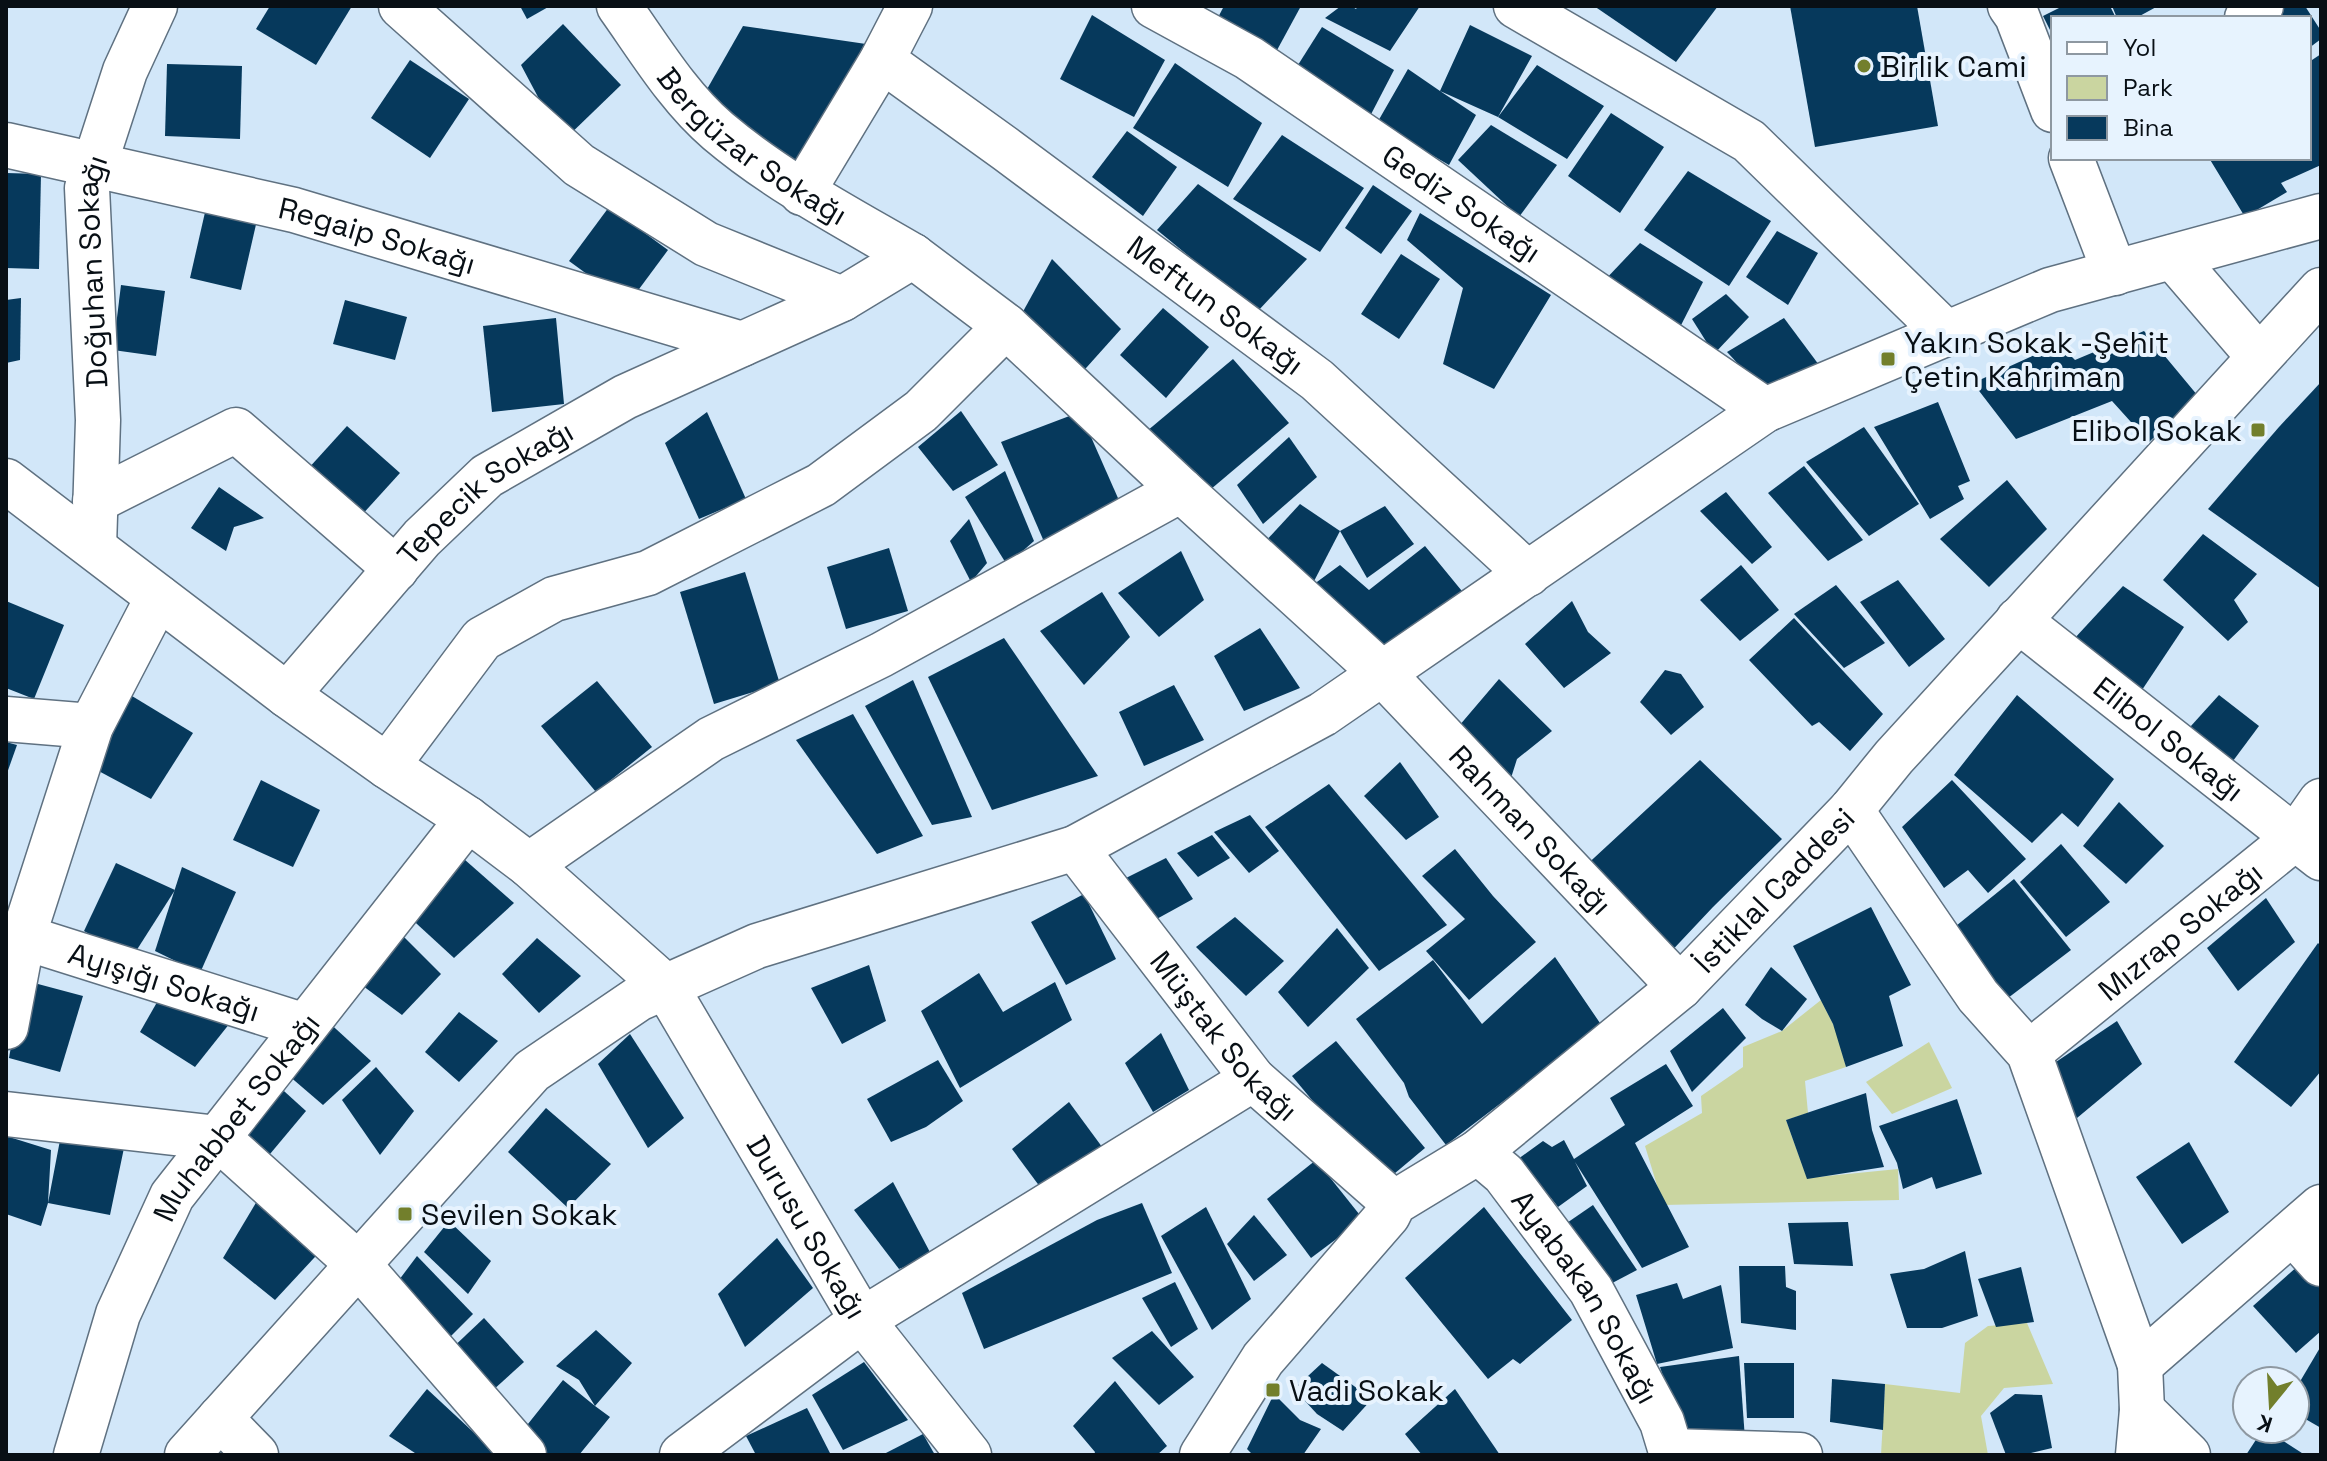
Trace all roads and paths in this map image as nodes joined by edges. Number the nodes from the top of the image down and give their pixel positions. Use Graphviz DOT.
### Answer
graph roads {
  1 [pos="155,6"];
  2 [pos="401,6"];
  3 [pos="910,6"];
  4 [pos="1154,6"];
  5 [pos="1516,6"];
  6 [pos="2010,6"];
  7 [pos="640,17"];
  8 [pos="882,60"];
  9 [pos="2051,105"];
  10 [pos="6,145"];
  11 [pos="2079,162"];
  12 [pos="95,165"];
  13 [pos="802,193"];
  14 [pos="2321,216"];
  15 [pos="913,256"];
  16 [pos="2173,257"];
  17 [pos="2115,273"];
  18 [pos="2321,290"];
  19 [pos="842,299"];
  20 [pos="1006,326"];
  21 [pos="1947,334"];
  22 [pos="742,344"];
  23 [pos="2259,357"];
  24 [pos="1765,410"];
  25 [pos="6,481"];
  26 [pos="1181,490"];
  27 [pos="95,501"];
  28 [pos="94,547"];
  29 [pos="396,569"];
  30 [pos="1528,574"];
  31 [pos="158,597"];
  32 [pos="2018,620"];
  33 [pos="1383,674"];
  34 [pos="287,695"];
  35 [pos="6,719"];
  36 [pos="91,726"];
  37 [pos="387,766"];
  38 [pos="2321,801"];
  39 [pos="1851,810"];
  40 [pos="468,819"];
  41 [pos="1075,848"];
  42 [pos="2308,848"];
  43 [pos="529,865"];
  44 [pos="23,937"];
  45 [pos="666,987"];
  46 [pos="1680,987"];
  47 [pos="305,1026"];
  48 [pos="6,1027"];
  49 [pos="2029,1053"];
  50 [pos="1253,1079"];
  51 [pos="6,1114"];
  52 [pos="218,1138"];
  53 [pos="1478,1152"];
  54 [pos="1394,1203"];
  55 [pos="2312,1234"];
  56 [pos="358,1264"];
  57 [pos="862,1320"];
  58 [pos="2140,1365"];
  59 [pos="2142,1410"];
  60 [pos="220,1418"];
  61 [pos="1671,1453"];
  62 [pos="76,1455"];
  63 [pos="187,1455"];
  64 [pos="256,1455"];
  65 [pos="524,1455"];
  66 [pos="682,1455"];
  67 [pos="969,1455"];
  68 [pos="1202,1455"];
  69 [pos="1800,1455"];
  70 [pos="2138,1455"];
  71 [pos="2188,1455"];
  1 -- 12 [label="street, Doğuhan Sokağı"];
  2 -- 19 [label="street"];
  3 -- 8 [label="street"];
  4 -- 24 [label="street, Gediz Sokağı"];
  5 -- 21 [label="street"];
  6 -- 9 [label="street"];
  7 -- 13 [label="street, Bergüzar Sokağı"];
  8 -- 13 [label="street"];
  8 -- 30 [label="street, Meftun Sokağı"];
  10 -- 12 [label="street, Regaip Sokağı"];
  11 -- 17 [label="street"];
  12 -- 22 [label="street, Regaip Sokağı"];
  12 -- 27 [label="street, Doğuhan Sokağı"];
  13 -- 15 [label="street, Bergüzar Sokağı"];
  14 -- 16 [label="street"];
  15 -- 19 [label="street, Tepecik Sokağı"];
  15 -- 20 [label="street, Bergüzar Sokağı"];
  16 -- 17 [label="street"];
  16 -- 23 [label="street"];
  17 -- 21 [label="street"];
  18 -- 23 [label="street, İstiklal Caddesi"];
  19 -- 22 [label="street, Tepecik Sokağı"];
  20 -- 26 [label="street"];
  20 -- 37 [label="street"];
  21 -- 24 [label="street"];
  22 -- 29 [label="street, Tepecik Sokağı"];
  23 -- 32 [label="street, İstiklal Caddesi"];
  24 -- 30 [label="street"];
  25 -- 28 [label="street"];
  26 -- 33 [label="street, Rahman Sokağı"];
  26 -- 43 [label="street"];
  27 -- 28 [label="street, Doğuhan Sokağı"];
  27 -- 29 [label="street"];
  28 -- 31 [label="street"];
  29 -- 34 [label="street, Tepecik Sokağı"];
  30 -- 33 [label="street"];
  31 -- 34 [label="street"];
  31 -- 36 [label="street"];
  32 -- 39 [label="street, İstiklal Caddesi"];
  32 -- 42 [label="street, Elibol Sokağı"];
  33 -- 41 [label="street"];
  33 -- 46 [label="street, Rahman Sokağı"];
  34 -- 37 [label="street"];
  35 -- 36 [label="street"];
  36 -- 44 [label="street"];
  37 -- 40 [label="street, Durusu Sokağı"];
  38 -- 42 [label="street, Mızrap Sokağı"];
  39 -- 46 [label="street, İstiklal Caddesi"];
  39 -- 49 [label="street"];
  40 -- 43 [label="street, Durusu Sokağı"];
  40 -- 47 [label="street, Muhabbet Sokağı"];
  41 -- 45 [label="street"];
  41 -- 50 [label="street, Müştak Sokağı"];
  42 -- 49 [label="street, Mızrap Sokağı"];
  43 -- 45 [label="street, Durusu Sokağı"];
  44 -- 47 [label="street, Ayışığı Sokağı"];
  44 -- 48 [label="street"];
  45 -- 56 [label="street"];
  45 -- 57 [label="street, Durusu Sokağı"];
  46 -- 53 [label="street, İstiklal Caddesi"];
  47 -- 52 [label="street, Muhabbet Sokağı"];
  49 -- 58 [label="street"];
  50 -- 54 [label="street, Müştak Sokağı"];
  50 -- 57 [label="street"];
  51 -- 52 [label="street"];
  52 -- 56 [label="street"];
  52 -- 62 [label="street, Muhabbet Sokağı"];
  53 -- 54 [label="street, İstiklal Caddesi"];
  53 -- 61 [label="street, Ayabakan Sokağı"];
  54 -- 68 [label="street, İstiklal Caddesi"];
  55 -- 58 [label="street"];
  56 -- 60 [label="street"];
  56 -- 65 [label="street"];
  57 -- 66 [label="street"];
  57 -- 67 [label="street, Durusu Sokağı"];
  58 -- 59 [label="street"];
  59 -- 70 [label="street"];
  59 -- 71 [label="street"];
  60 -- 63 [label="street"];
  60 -- 64 [label="street"];
  61 -- 69 [label="street"];
}
